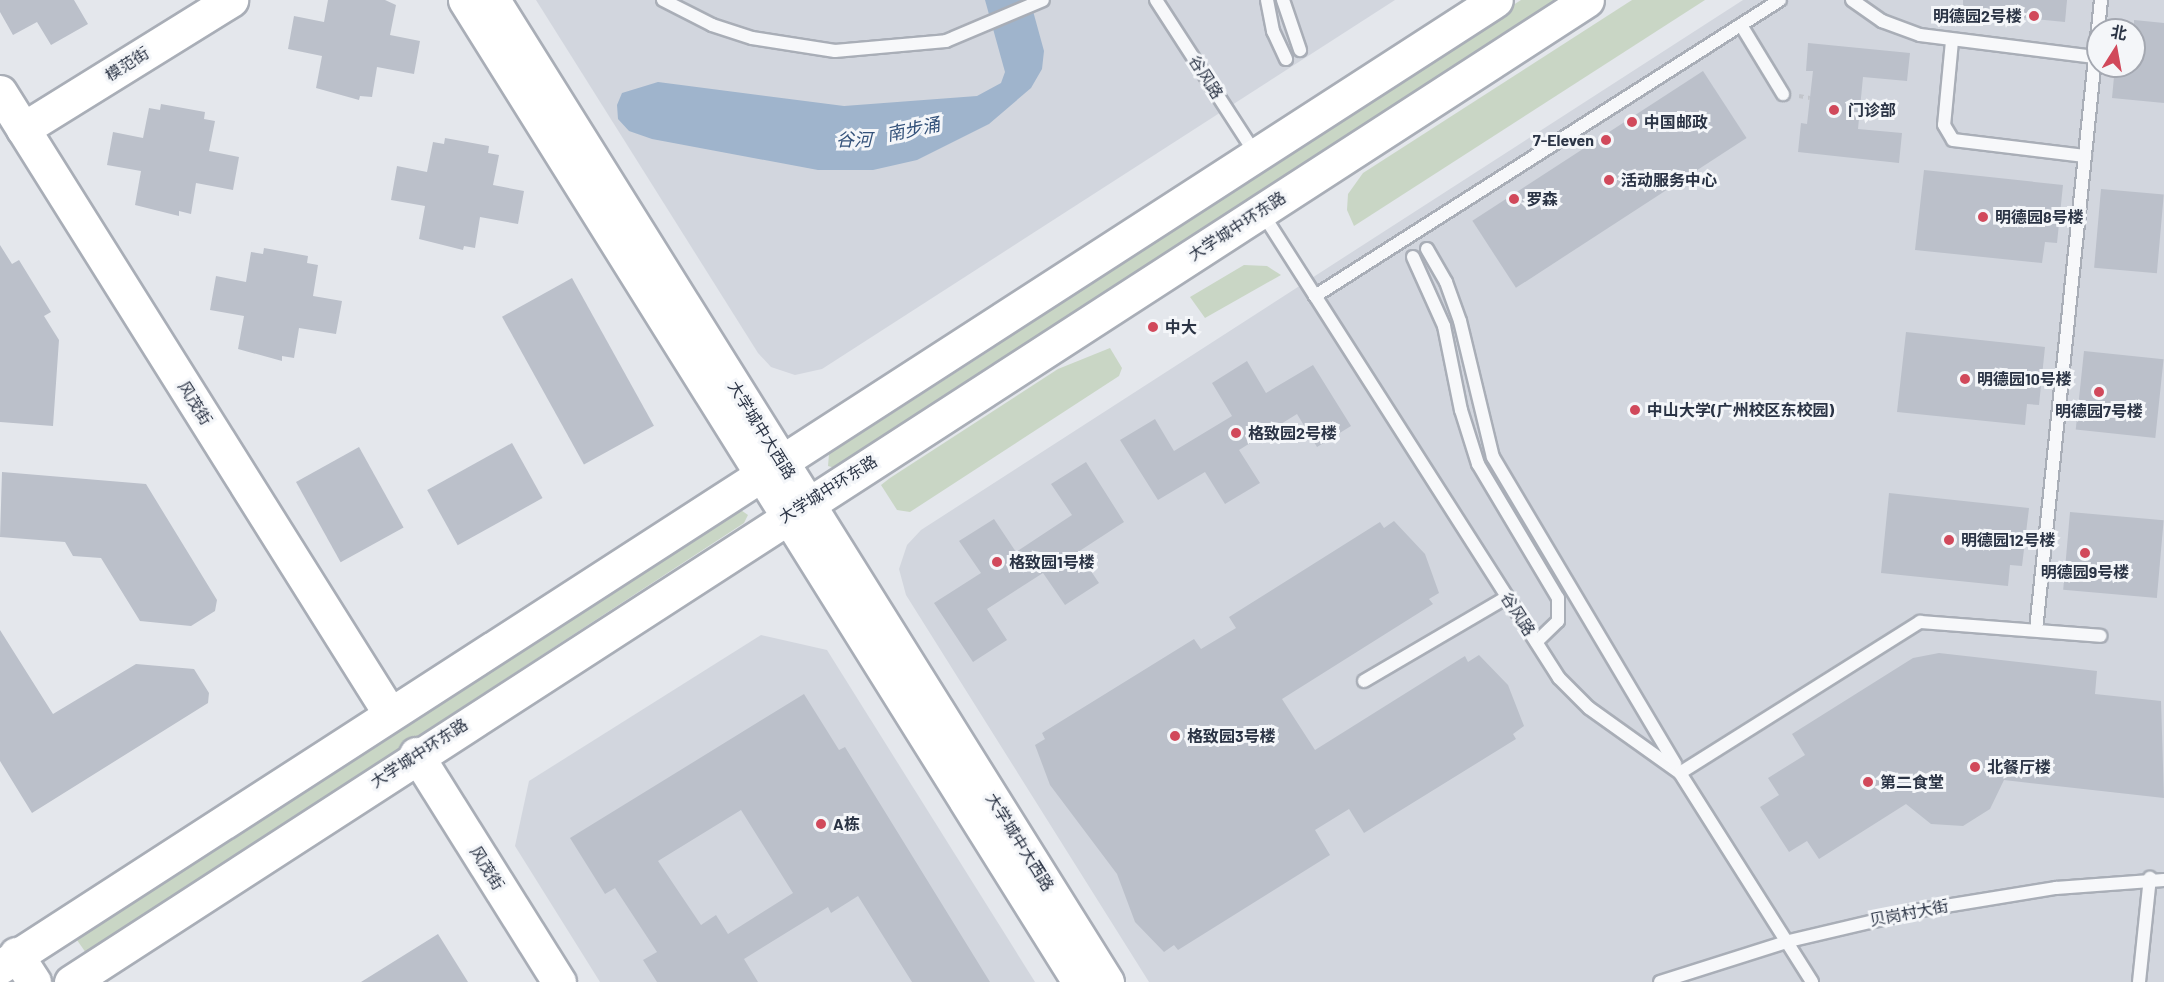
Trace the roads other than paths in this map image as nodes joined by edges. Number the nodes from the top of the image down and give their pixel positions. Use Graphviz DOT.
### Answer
graph roads {
  1 [pos="231,0"];
  2 [pos="465,0"];
  3 [pos="493,0"];
  4 [pos="663,0"];
  5 [pos="1156,0"];
  6 [pos="1267,0"];
  7 [pos="1283,0"];
  8 [pos="1496,0"];
  9 [pos="1587,0"];
  10 [pos="1780,0"];
  11 [pos="1852,0"];
  12 [pos="2101,0"];
  13 [pos="1042,1"];
  14 [pos="2099,18"];
  15 [pos="1741,25"];
  16 [pos="1952,40"];
  17 [pos="1300,50"];
  18 [pos="2086,56"];
  19 [pos="1286,58"];
  20 [pos="2093,78"];
  21 [pos="0,92"];
  22 [pos="1782,94"];
  23 [pos="23,129"];
  24 [pos="1256,155"];
  25 [pos="2085,156"];
  26 [pos="1261,210"];
  27 [pos="1427,249"];
  28 [pos="1413,257"];
  29 [pos="1315,296"];
  30 [pos="772,468"];
  31 [pos="797,508"];
  32 [pos="1507,597"];
  33 [pos="2036,630"];
  34 [pos="2100,636"];
  35 [pos="1536,642"];
  36 [pos="1364,681"];
  37 [pos="390,714"];
  38 [pos="416,754"];
  39 [pos="1680,773"];
  40 [pos="2150,878"];
  41 [pos="2164,880"];
  42 [pos="145,935"];
  43 [pos="1789,941"];
  44 [pos="5,960"];
  45 [pos="34,982"];
  46 [pos="71,982"];
  47 [pos="119,982"];
  48 [pos="559,982"];
  49 [pos="1079,982"];
  50 [pos="1107,982"];
  51 [pos="1660,982"];
  52 [pos="1812,982"];
  53 [pos="2139,982"];
  1 -- 23 [label="main road, 模范街"];
  2 -- 30 [label="main road, 大学城中大西路"];
  3 -- 30 [label="main road, 大学城中大西路"];
  4 -- 13 [label="lane"];
  5 -- 24 [label="lane, 谷风路"];
  6 -- 19 [label="lane"];
  7 -- 17 [label="lane"];
  8 -- 24 [label="main road"];
  9 -- 26 [label="main road, 大学城中环东路"];
  10 -- 15 [label="lane"];
  11 -- 16 [label="lane"];
  12 -- 14 [label="lane"];
  15 -- 22 [label="lane"];
  15 -- 29 [label="lane"];
  16 -- 18 [label="lane"];
  16 -- 25 [label="lane"];
  20 -- 25 [label="lane"];
  21 -- 23 [label="main road, 风茂街"];
  23 -- 37 [label="main road, 风茂街"];
  24 -- 30 [label="main road"];
  25 -- 33 [label="lane"];
  26 -- 29 [label="lane, 谷风路"];
  26 -- 31 [label="main road, 大学城中环东路"];
  27 -- 39 [label="lane"];
  28 -- 35 [label="lane"];
  29 -- 32 [label="lane, 谷风路"];
  30 -- 31 [label="main road, 大学城中大西路"];
  30 -- 37 [label="main road"];
  31 -- 38 [label="main road, 大学城中环东路"];
  31 -- 49 [label="main road, 大学城中大西路"];
  31 -- 50 [label="main road, 大学城中大西路"];
  32 -- 35 [label="lane, 谷风路"];
  32 -- 36 [label="lane"];
  33 -- 34 [label="lane"];
  33 -- 39 [label="lane"];
  35 -- 39 [label="lane, 谷风路"];
  37 -- 44 [label="main road"];
  38 -- 42 [label="main road, 大学城中环东路"];
  38 -- 48 [label="main road, 风茂街"];
  39 -- 43 [label="lane, 谷风路"];
  40 -- 41 [label="lane, 贝岗村大街"];
  40 -- 43 [label="lane, 贝岗村大街"];
  40 -- 53 [label="lane"];
  42 -- 46 [label="main road, 大学城中环东路"];
  42 -- 47 [label="main road"];
  43 -- 51 [label="lane, 贝岗村大街"];
  43 -- 52 [label="lane, 谷风路"];
  44 -- 45 [label="main road"];
}
